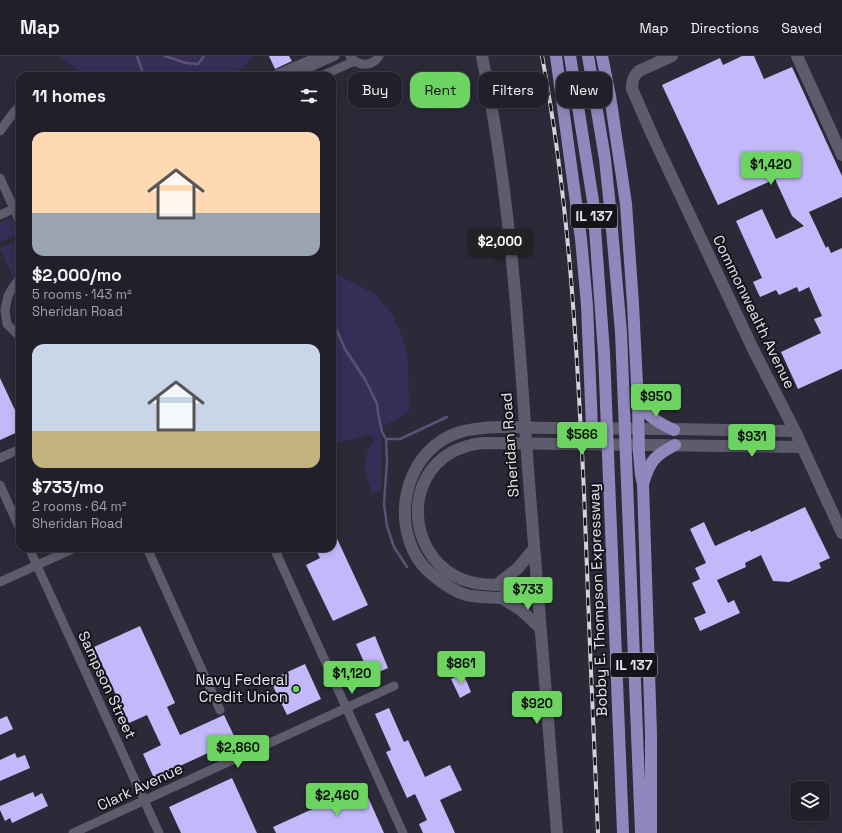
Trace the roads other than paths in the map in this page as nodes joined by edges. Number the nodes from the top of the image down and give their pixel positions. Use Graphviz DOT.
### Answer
graph roads {
  1 [pos="319,56"];
  2 [pos="335,56"];
  3 [pos="379,56"];
  4 [pos="482,56"];
  5 [pos="556,56"];
  6 [pos="570,56"];
  7 [pos="588,56"];
  8 [pos="602,56"];
  9 [pos="672,56"];
  10 [pos="797,56"];
  11 [pos="352,59"];
  12 [pos="282,72"];
  13 [pos="300,72"];
  14 [pos="328,72"];
  15 [pos="16,110"];
  16 [pos="0,131"];
  17 [pos="842,154"];
  18 [pos="0,178"];
  19 [pos="16,205"];
  20 [pos="16,207"];
  21 [pos="0,215"];
  22 [pos="16,283"];
  23 [pos="4,326"];
  24 [pos="16,334"];
  25 [pos="638,404"];
  26 [pos="592,428"];
  27 [pos="638,430"];
  28 [pos="674,430"];
  29 [pos="795,431"];
  30 [pos="639,444"];
  31 [pos="675,445"];
  32 [pos="802,447"];
  33 [pos="16,451"];
  34 [pos="0,458"];
  35 [pos="643,484"];
  36 [pos="0,485"];
  37 [pos="16,520"];
  38 [pos="842,533"];
  39 [pos="534,549"];
  40 [pos="31,552"];
  41 [pos="67,552"];
  42 [pos="149,552"];
  43 [pos="276,552"];
  44 [pos="37,566"];
  45 [pos="0,582"];
  46 [pos="496,585"];
  47 [pos="537,588"];
  48 [pos="502,598"];
  49 [pos="541,629"];
  50 [pos="394,686"];
  51 [pos="346,708"];
  52 [pos="220,710"];
  53 [pos="144,800"];
  54 [pos="73,833"];
  55 [pos="159,833"];
  56 [pos="403,833"];
  57 [pos="557,833"];
  58 [pos="623,833"];
  59 [pos="641,833"];
  60 [pos="652,833"];
  1 -- 12 [label="street"];
  2 -- 13 [label="street"];
  3 -- 11 [label="street"];
  4 -- 39 [label="street, Sheridan Road"];
  5 -- 26 [label="highway"];
  6 -- 58 [label="highway, Bobby E. Thompson Expressway / IL 137"];
  7 -- 59 [label="highway, IL 137"];
  8 -- 25 [label="highway"];
  9 -- 29 [label="street, Commonwealth Avenue"];
  10 -- 17 [label="street"];
  11 -- 14 [label="street"];
  15 -- 16 [label="street"];
  18 -- 19 [label="street"];
  20 -- 21 [label="street"];
  22 -- 23 [label="street"];
  23 -- 24 [label="street"];
  25 -- 27 [label="highway"];
  25 -- 28 [label="highway"];
  26 -- 27 [label="street"];
  26 -- 48 [label="street"];
  27 -- 28 [label="street"];
  27 -- 30 [label="highway"];
  28 -- 29 [label="street"];
  29 -- 32 [label="street, Commonwealth Avenue"];
  30 -- 31 [label="street"];
  30 -- 35 [label="highway"];
  30 -- 46 [label="street"];
  31 -- 32 [label="street"];
  31 -- 35 [label="highway"];
  32 -- 38 [label="street, Commonwealth Avenue"];
  33 -- 34 [label="street"];
  35 -- 60 [label="highway"];
  36 -- 37 [label="street"];
  39 -- 46 [label="street"];
  39 -- 47 [label="street, Sheridan Road"];
  40 -- 44 [label="street, Sampson Street"];
  41 -- 44 [label="street"];
  42 -- 52 [label="street"];
  43 -- 51 [label="street"];
  44 -- 45 [label="street"];
  44 -- 53 [label="street, Sampson Street"];
  46 -- 47 [label="street"];
  47 -- 48 [label="street"];
  47 -- 49 [label="street, Sheridan Road"];
  48 -- 49 [label="street"];
  49 -- 57 [label="street, Sheridan Road"];
  50 -- 51 [label="street, Clark Avenue"];
  51 -- 53 [label="street, Clark Avenue"];
  51 -- 56 [label="street"];
  53 -- 54 [label="street, Clark Avenue"];
  53 -- 55 [label="street, Sampson Street"];
}
